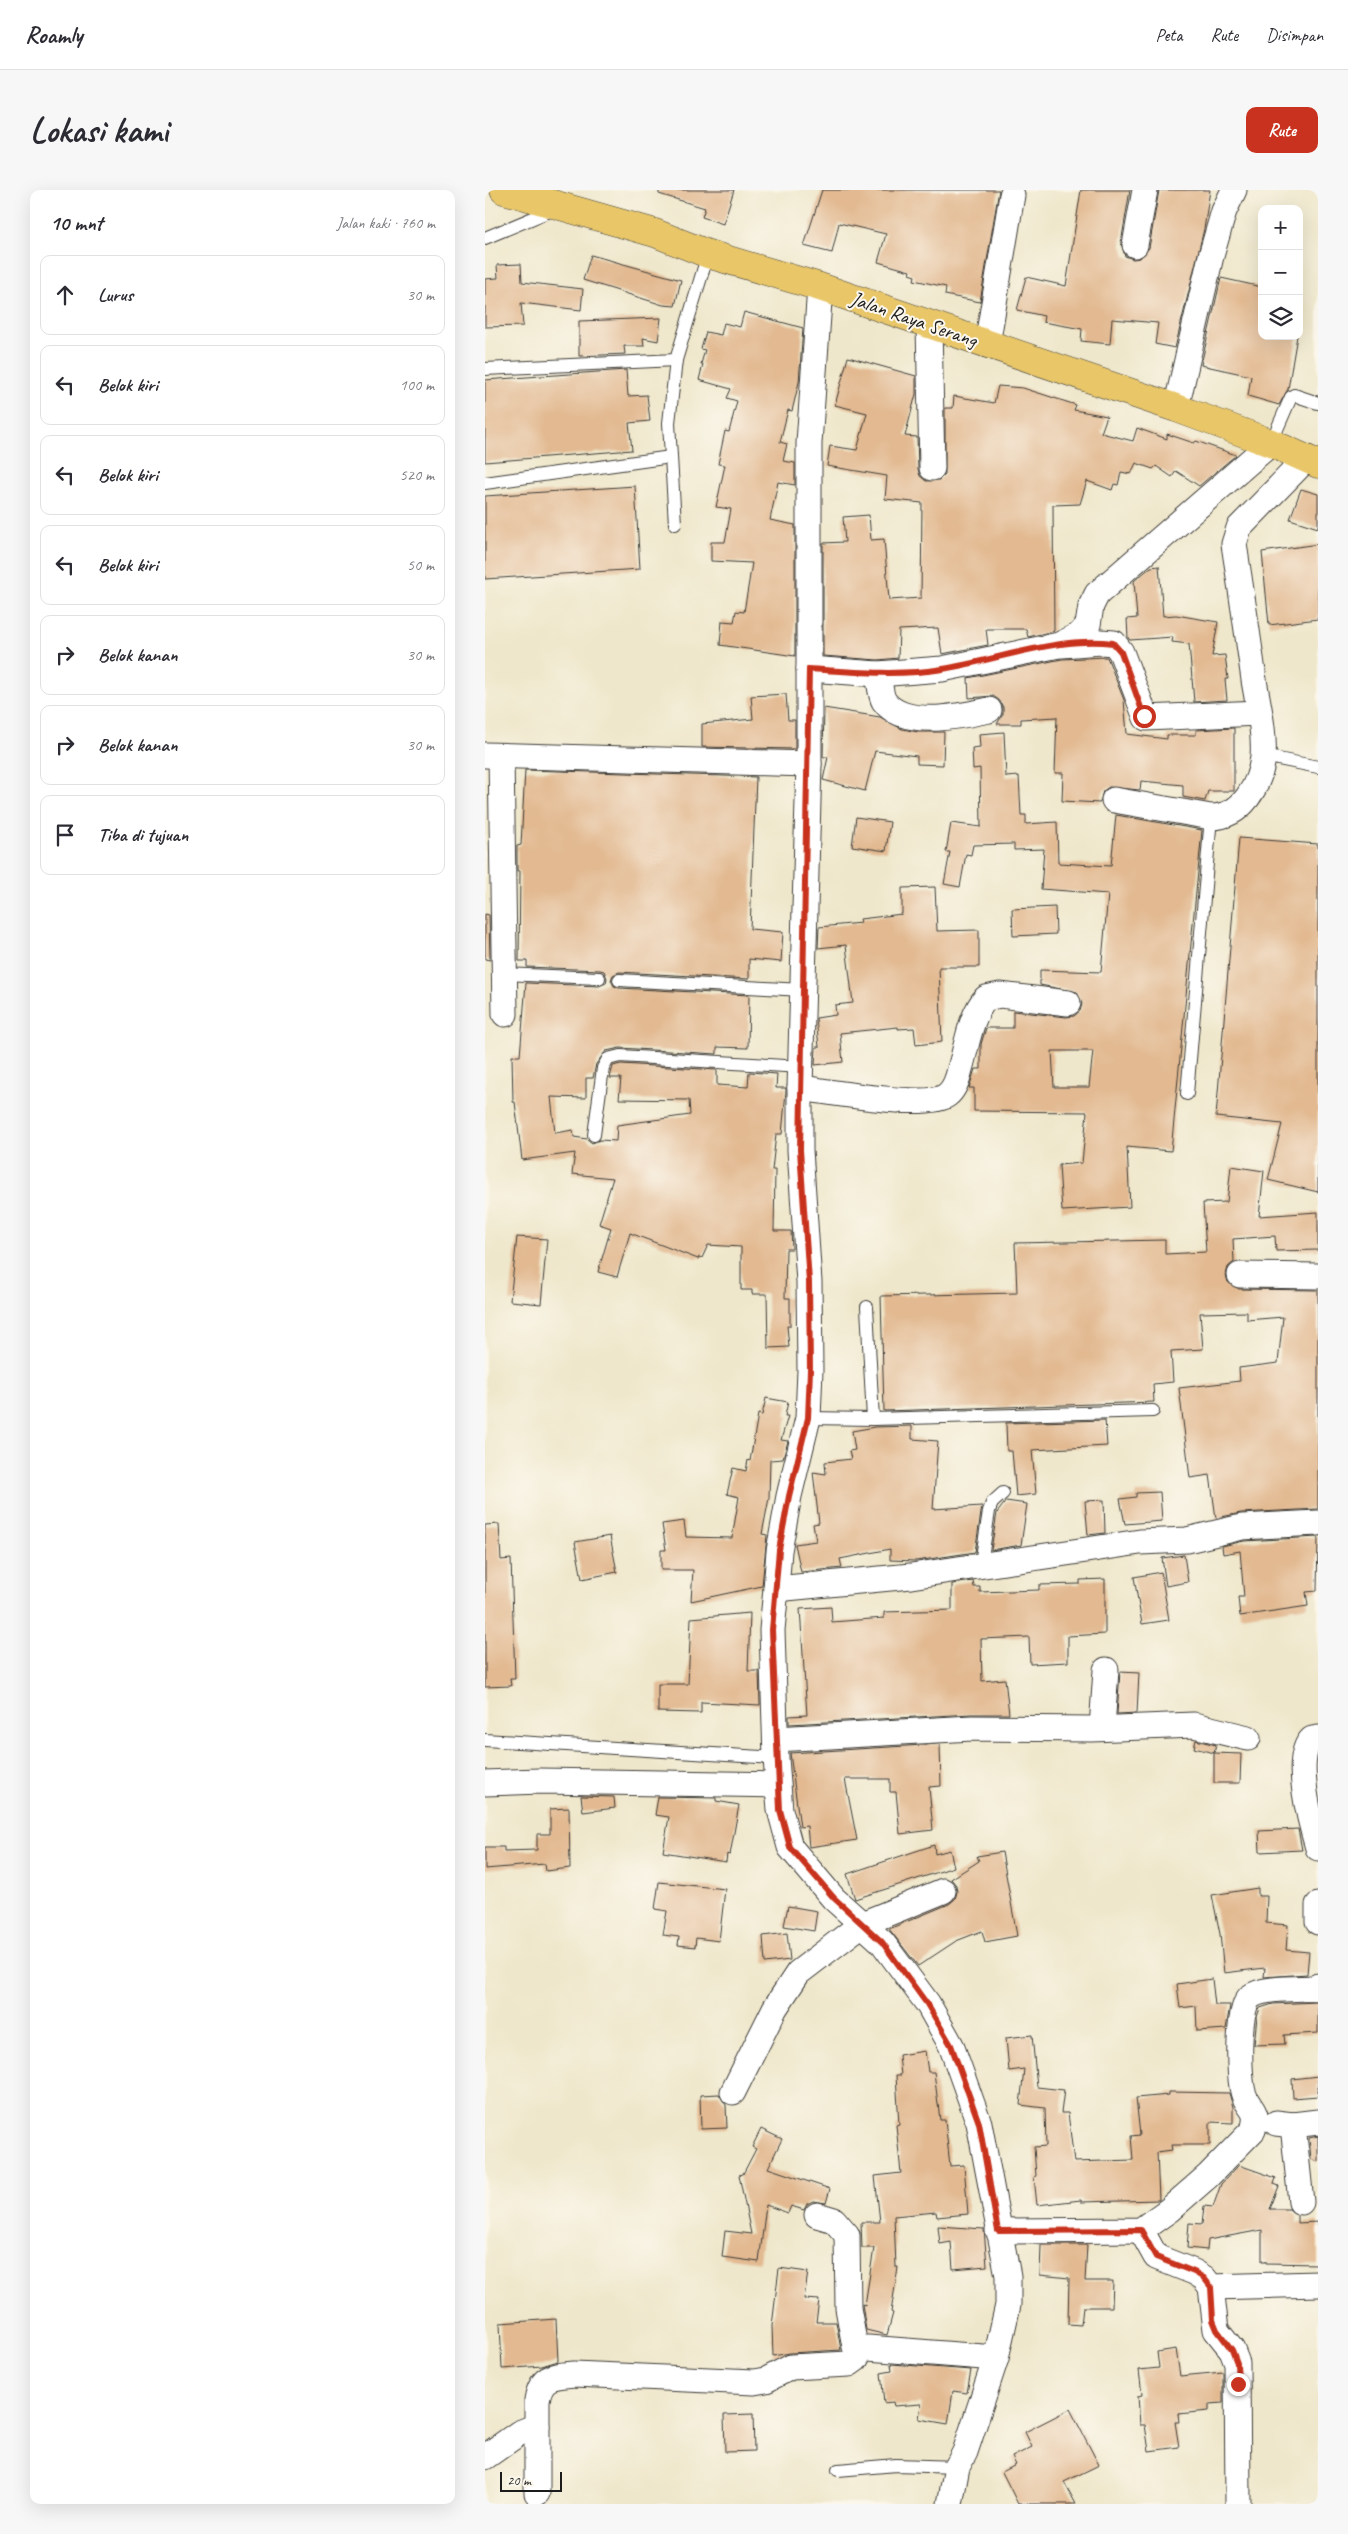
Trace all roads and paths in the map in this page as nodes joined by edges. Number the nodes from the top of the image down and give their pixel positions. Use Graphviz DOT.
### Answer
graph roads {
  1 [pos="504,190"];
  2 [pos="1145,190"];
  3 [pos="1234,190"];
  4 [pos="1011,196"];
  5 [pos="562,206"];
  6 [pos="485,238"];
  7 [pos="1135,245"];
  8 [pos="708,254"];
  9 [pos="820,287"];
  10 [pos="929,325"];
  11 [pos="987,345"];
  12 [pos="676,360"];
  13 [pos="485,369"];
  14 [pos="1318,403"];
  15 [pos="1176,408"];
  16 [pos="1271,443"];
  17 [pos="671,457"];
  18 [pos="1313,461"];
  19 [pos="933,468"];
  20 [pos="485,482"];
  21 [pos="675,524"];
  22 [pos="1059,645"];
  23 [pos="809,669"];
  24 [pos="878,674"];
  25 [pos="989,710"];
  26 [pos="1259,713"];
  27 [pos="493,755"];
  28 [pos="1263,756"];
  29 [pos="809,764"];
  30 [pos="1318,767"];
  31 [pos="1114,800"];
  32 [pos="1211,817"];
  33 [pos="503,974"];
  34 [pos="599,978"];
  35 [pos="619,980"];
  36 [pos="803,990"];
  37 [pos="1068,1003"];
  38 [pos="505,1014"];
  39 [pos="801,1078"];
  40 [pos="1187,1094"];
  41 [pos="594,1135"];
  42 [pos="1240,1275"];
  43 [pos="1318,1276"];
  44 [pos="867,1307"];
  45 [pos="1153,1411"];
  46 [pos="808,1418"];
  47 [pos="873,1418"];
  48 [pos="1003,1493"];
  49 [pos="1318,1523"];
  50 [pos="981,1564"];
  51 [pos="776,1589"];
  52 [pos="1106,1670"];
  53 [pos="1103,1728"];
  54 [pos="1248,1738"];
  55 [pos="1318,1738"];
  56 [pos="485,1740"];
  57 [pos="776,1748"];
  58 [pos="485,1783"];
  59 [pos="778,1785"];
  60 [pos="1318,1848"];
  61 [pos="943,1891"];
  62 [pos="1318,1905"];
  63 [pos="1318,1922"];
  64 [pos="862,1924"];
  65 [pos="1318,1986"];
  66 [pos="733,2092"];
  67 [pos="1256,2122"];
  68 [pos="1318,2122"];
  69 [pos="1293,2125"];
  70 [pos="1301,2202"];
  71 [pos="817,2215"];
  72 [pos="1141,2230"];
  73 [pos="998,2231"];
  74 [pos="1318,2284"];
  75 [pos="1211,2287"];
  76 [pos="861,2349"];
  77 [pos="996,2358"];
  78 [pos="537,2426"];
  79 [pos="485,2457"];
  80 [pos="957,2467"];
  81 [pos="838,2470"];
  82 [pos="537,2493"];
  83 [pos="950,2504"];
  84 [pos="1239,2504"];
  1 -- 5 [label="highway, Jalan Raya Serang"];
  2 -- 7 [label="street"];
  3 -- 15 [label="street"];
  4 -- 11 [label="street"];
  5 -- 6 [label="lane"];
  5 -- 8 [label="highway, Jalan Raya Serang"];
  8 -- 9 [label="highway, Jalan Raya Serang"];
  8 -- 12 [label="lane"];
  9 -- 10 [label="highway, Jalan Raya Serang"];
  9 -- 23 [label="street"];
  10 -- 11 [label="highway, Jalan Raya Serang"];
  10 -- 19 [label="street"];
  11 -- 15 [label="highway, Jalan Raya Serang"];
  12 -- 13 [label="lane"];
  12 -- 17 [label="lane"];
  14 -- 16 [label="lane"];
  15 -- 16 [label="highway, Jalan Raya Serang"];
  16 -- 18 [label="highway, Jalan Raya Serang"];
  16 -- 22 [label="street"];
  17 -- 20 [label="lane"];
  17 -- 21 [label="lane"];
  18 -- 26 [label="street"];
  22 -- 24 [label="street"];
  22 -- 26 [label="street"];
  23 -- 24 [label="street"];
  23 -- 29 [label="street"];
  24 -- 25 [label="street"];
  26 -- 28 [label="street"];
  27 -- 29 [label="street"];
  27 -- 33 [label="street"];
  28 -- 30 [label="lane"];
  28 -- 32 [label="street"];
  29 -- 36 [label="street"];
  31 -- 32 [label="street"];
  32 -- 40 [label="lane"];
  33 -- 34 [label="lane"];
  33 -- 38 [label="street"];
  35 -- 36 [label="lane"];
  36 -- 39 [label="street"];
  37 -- 39 [label="street"];
  39 -- 41 [label="lane"];
  39 -- 46 [label="street"];
  42 -- 43 [label="street"];
  44 -- 47 [label="lane"];
  45 -- 47 [label="lane"];
  46 -- 47 [label="lane"];
  46 -- 51 [label="street"];
  48 -- 50 [label="lane"];
  49 -- 50 [label="street"];
  50 -- 51 [label="street"];
  51 -- 57 [label="street"];
  52 -- 53 [label="street"];
  53 -- 54 [label="street"];
  53 -- 57 [label="street"];
  55 -- 60 [label="street"];
  56 -- 57 [label="lane"];
  57 -- 59 [label="street"];
  58 -- 59 [label="street"];
  59 -- 64 [label="street"];
  61 -- 64 [label="street"];
  62 -- 63 [label="street"];
  64 -- 66 [label="street"];
  64 -- 73 [label="street"];
  65 -- 67 [label="street"];
  67 -- 69 [label="street"];
  67 -- 72 [label="street"];
  68 -- 69 [label="street"];
  69 -- 70 [label="street"];
  71 -- 76 [label="street"];
  72 -- 73 [label="street"];
  72 -- 75 [label="street"];
  73 -- 77 [label="street"];
  74 -- 75 [label="street"];
  75 -- 84 [label="street"];
  76 -- 77 [label="street"];
  76 -- 78 [label="street"];
  77 -- 80 [label="street"];
  78 -- 79 [label="street"];
  78 -- 82 [label="street"];
  80 -- 81 [label="lane"];
  80 -- 83 [label="street"];
}
